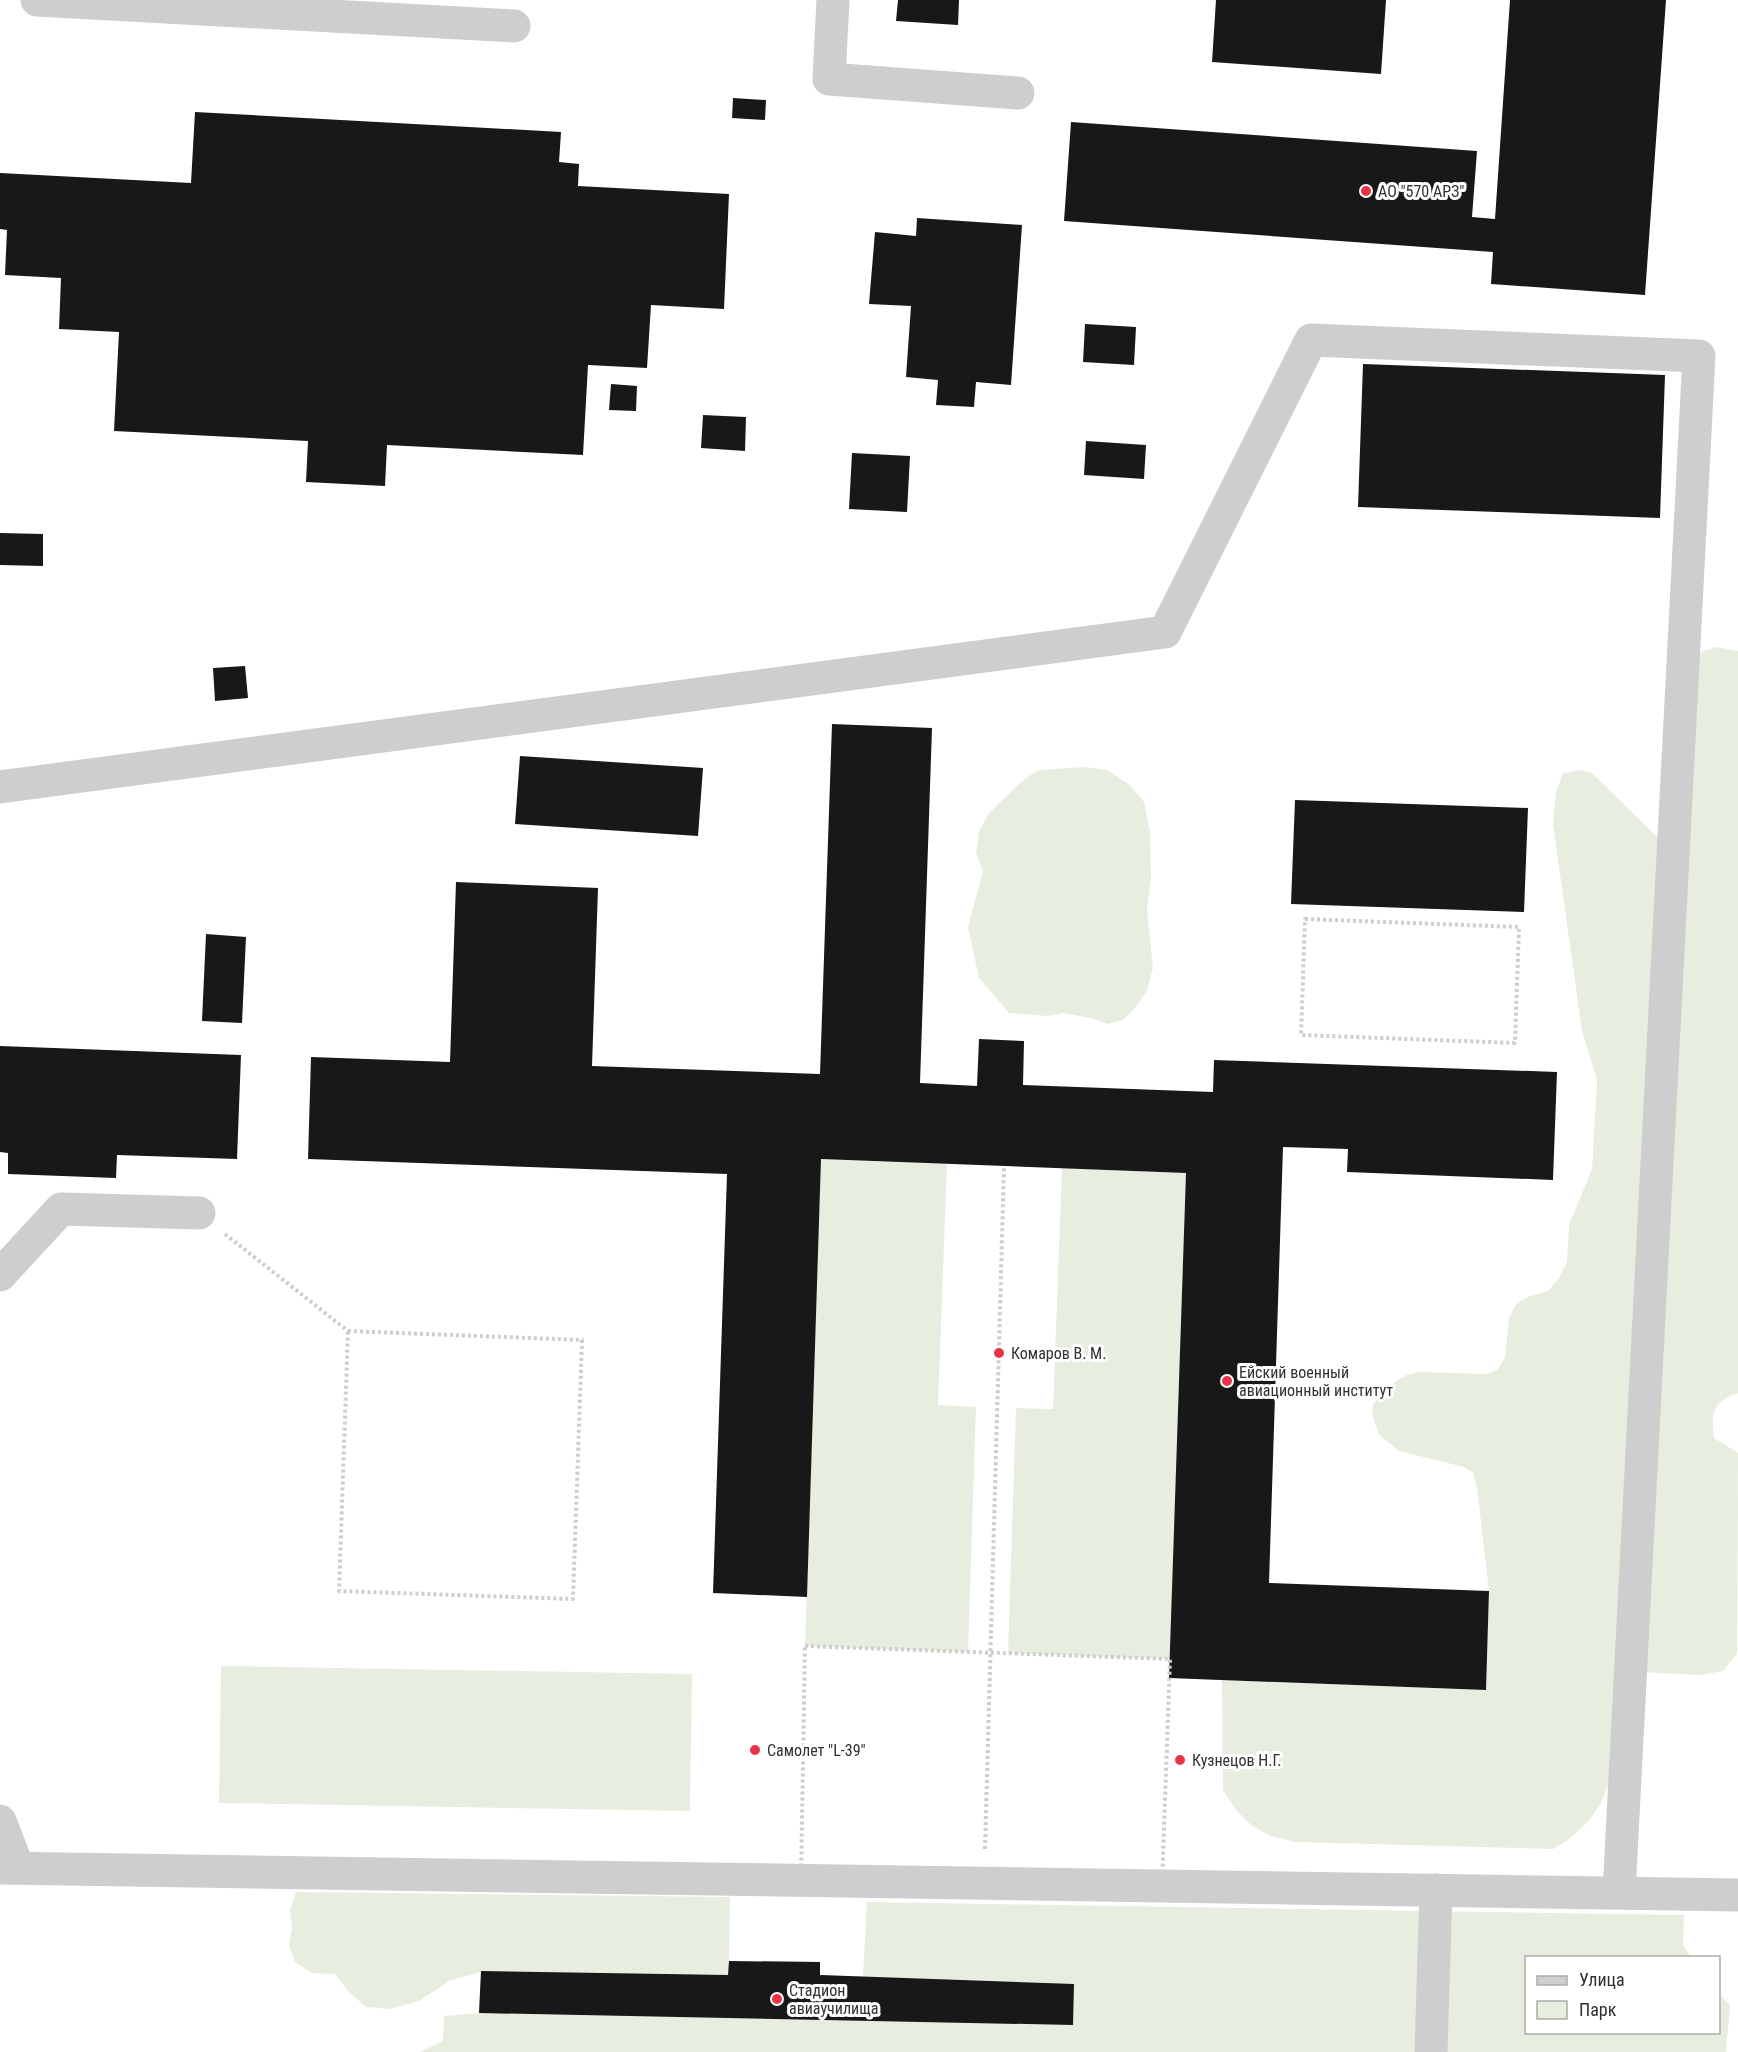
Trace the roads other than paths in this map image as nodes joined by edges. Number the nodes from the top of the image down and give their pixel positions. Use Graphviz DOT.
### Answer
graph roads {
  1 [pos="37,0"];
  2 [pos="833,0"];
  3 [pos="276,6"];
  4 [pos="514,26"];
  5 [pos="1018,93"];
  6 [pos="0,787"];
  7 [pos="199,1213"];
  8 [pos="0,1275"];
  9 [pos="0,1821"];
  10 [pos="9,1868"];
  11 [pos="801,1880"];
  12 [pos="1162,1886"];
  13 [pos="1436,1890"];
  14 [pos="1619,1893"];
  15 [pos="1738,1895"];
  16 [pos="1431,2052"];
  1 -- 3 [label="street"];
  2 -- 5 [label="street"];
  3 -- 4 [label="street"];
  6 -- 14 [label="street"];
  7 -- 8 [label="street"];
  9 -- 10 [label="street"];
  10 -- 11 [label="street"];
  12 -- 13 [label="street"];
  13 -- 14 [label="street"];
  13 -- 16 [label="street"];
  14 -- 15 [label="street"];
}
